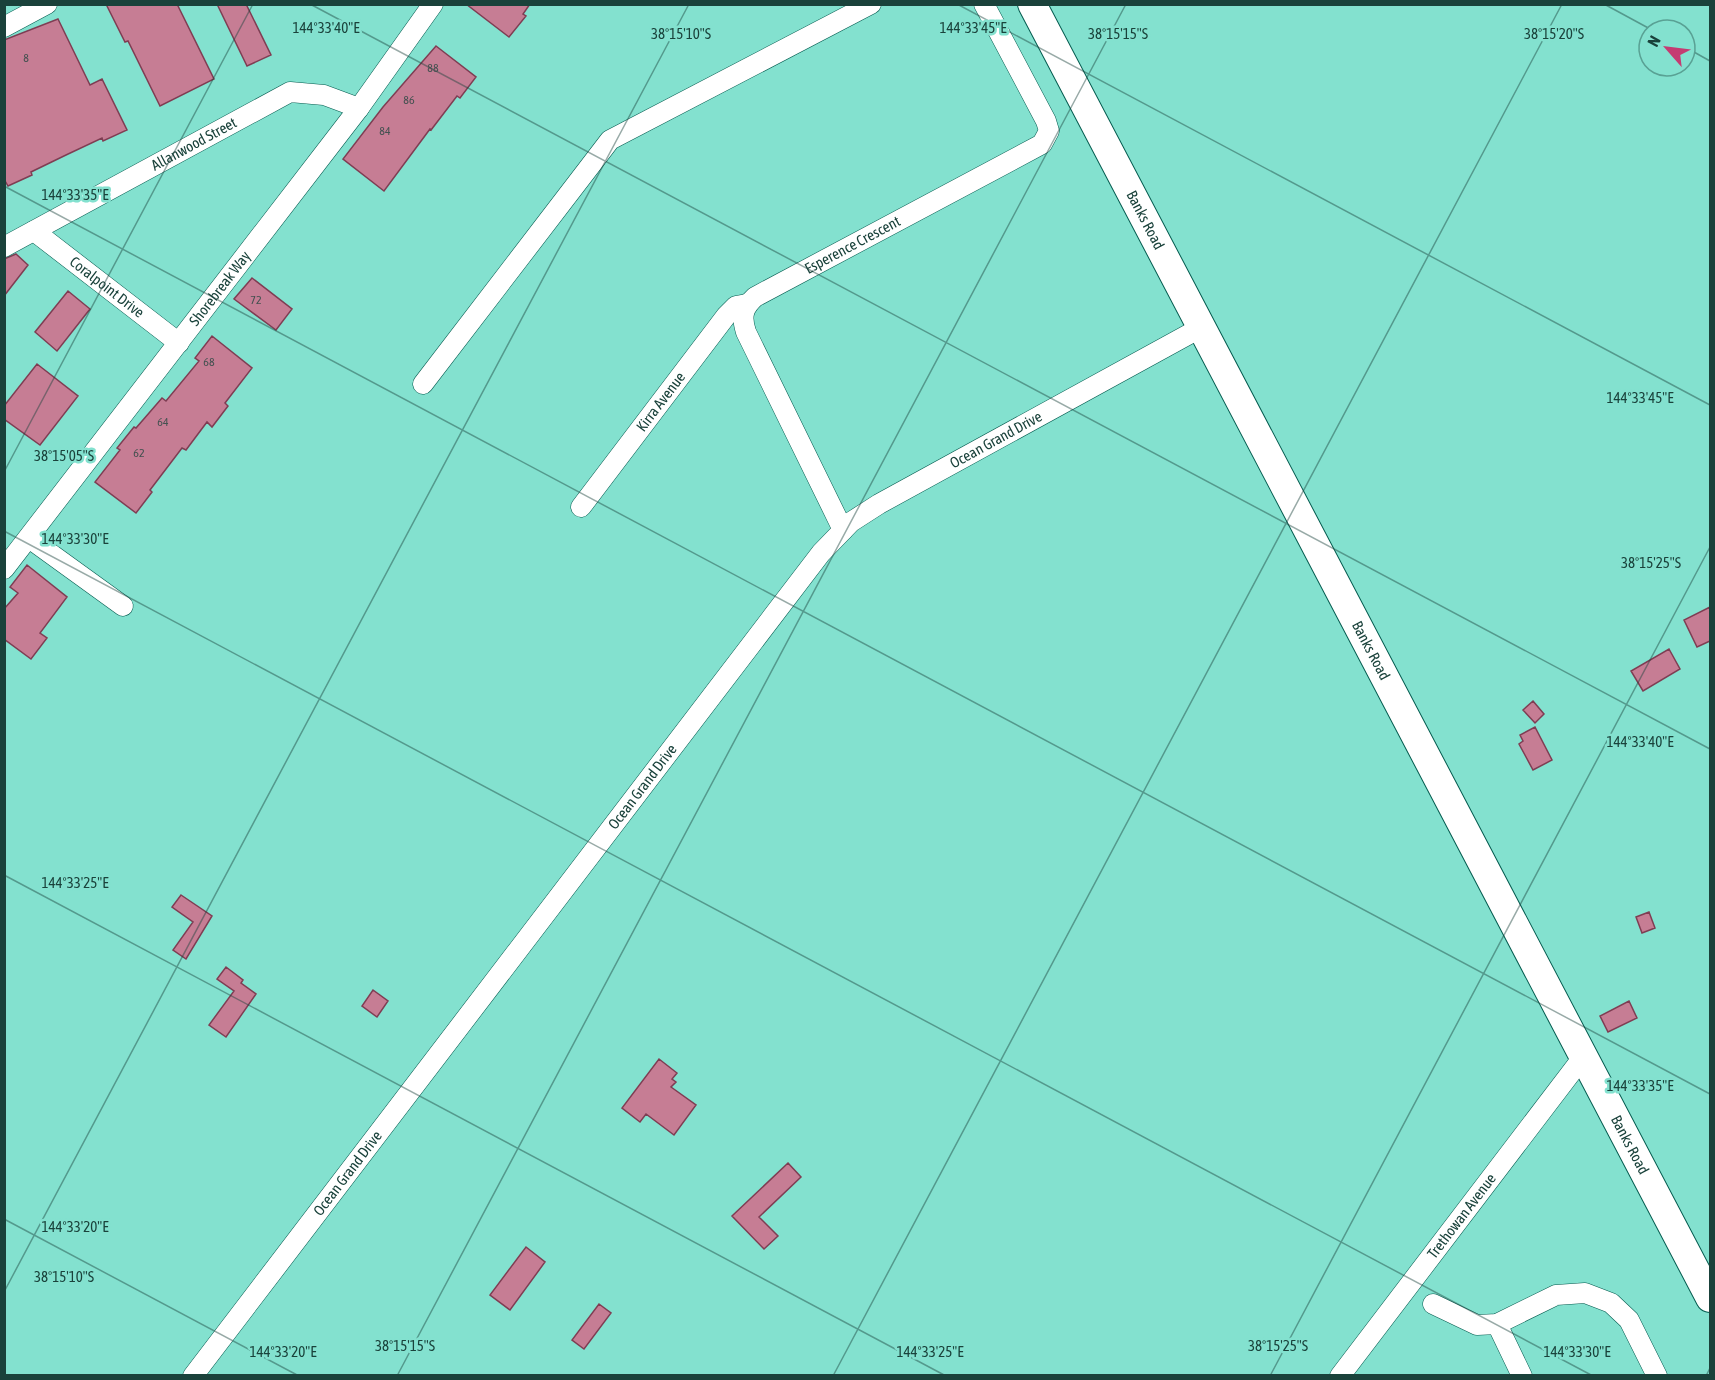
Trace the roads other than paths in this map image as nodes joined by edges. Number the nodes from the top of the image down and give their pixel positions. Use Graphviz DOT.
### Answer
graph roads {
  1 [pos="47,4"];
  2 [pos="433,4"];
  3 [pos="872,4"];
  4 [pos="984,4"];
  5 [pos="1032,4"];
  6 [pos="4,27"];
  7 [pos="358,108"];
  8 [pos="34,231"];
  9 [pos="4,247"];
  10 [pos="747,304"];
  11 [pos="1202,327"];
  12 [pos="179,343"];
  13 [pos="423,384"];
  14 [pos="581,507"];
  15 [pos="843,530"];
  16 [pos="29,538"];
  17 [pos="4,569"];
  18 [pos="123,606"];
  19 [pos="1584,1057"];
  20 [pos="1710,1298"];
  21 [pos="1433,1304"];
  22 [pos="1497,1324"];
  23 [pos="193,1376"];
  24 [pos="1340,1376"];
  25 [pos="1522,1376"];
  26 [pos="1657,1376"];
  1 -- 6 [label="street"];
  2 -- 7 [label="street, Shorebreak Way"];
  3 -- 13 [label="street"];
  4 -- 10 [label="street, Esperence Crescent"];
  5 -- 11 [label="street, Banks Road"];
  7 -- 8 [label="street, Allanwood Street"];
  7 -- 12 [label="street, Shorebreak Way"];
  8 -- 9 [label="street, Allanwood Street"];
  8 -- 12 [label="street, Coralpoint Drive"];
  10 -- 14 [label="street, Kirra Avenue"];
  10 -- 15 [label="street"];
  11 -- 15 [label="street, Ocean Grand Drive"];
  11 -- 19 [label="street, Banks Road"];
  12 -- 16 [label="street, Shorebreak Way"];
  15 -- 23 [label="street, Ocean Grand Drive"];
  16 -- 17 [label="street, Shorebreak Way"];
  16 -- 18 [label="street"];
  19 -- 20 [label="street, Banks Road"];
  19 -- 24 [label="street, Trethowan Avenue"];
  21 -- 22 [label="street"];
  22 -- 25 [label="street"];
  22 -- 26 [label="street"];
}
